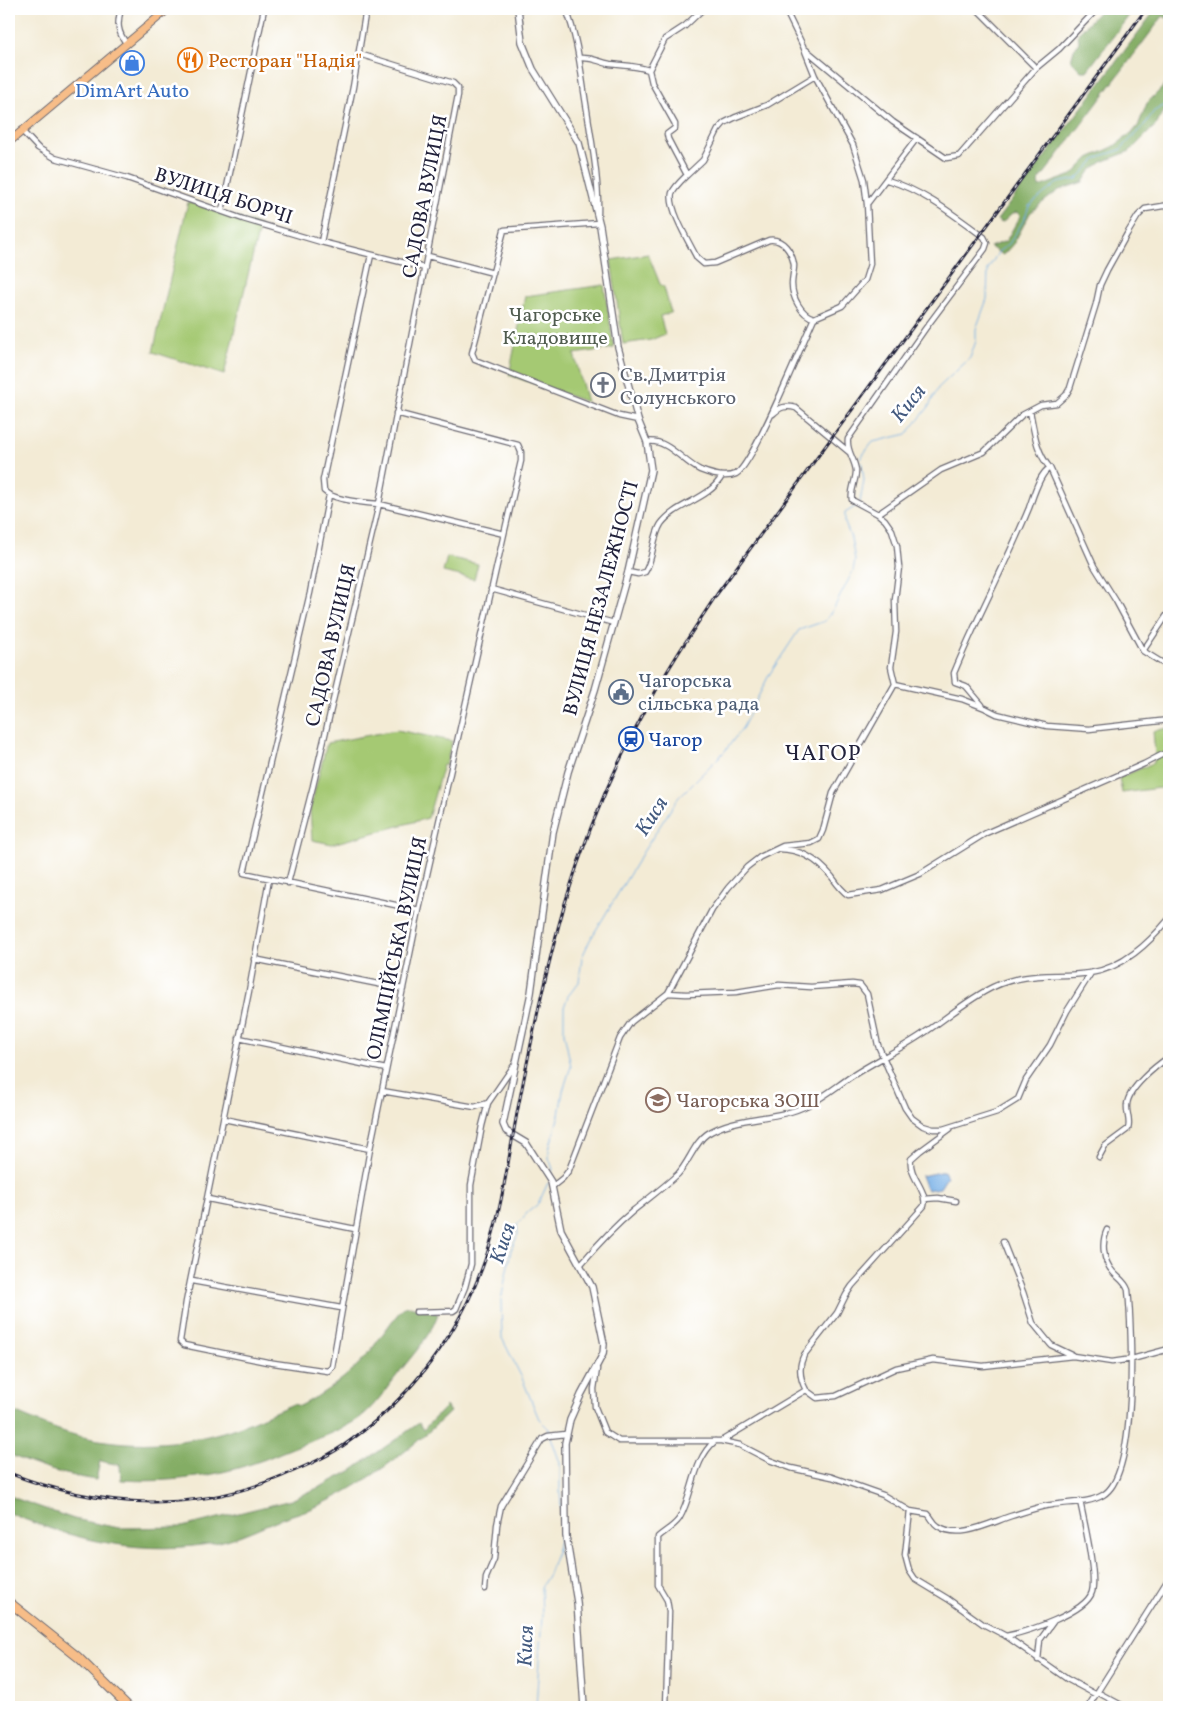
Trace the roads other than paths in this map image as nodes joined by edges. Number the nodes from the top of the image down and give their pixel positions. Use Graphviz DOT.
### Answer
graph roads {
  1 [pos="121,9"];
  2 [pos="168,9"];
  3 [pos="264,9"];
  4 [pos="366,9"];
  5 [pos="518,9"];
  6 [pos="566,9"];
  7 [pos="703,9"];
  8 [pos="785,9"];
  9 [pos="977,9"];
  10 [pos="1097,9"];
  11 [pos="127,44"];
  12 [pos="803,46"];
  13 [pos="359,54"];
  14 [pos="579,58"];
  15 [pos="1036,68"];
  16 [pos="649,70"];
  17 [pos="815,76"];
  18 [pos="22,131"];
  19 [pos="917,138"];
  20 [pos="9,142"];
  21 [pos="687,174"];
  22 [pos="887,180"];
  23 [pos="867,204"];
  24 [pos="1169,205"];
  25 [pos="222,211"];
  26 [pos="599,220"];
  27 [pos="321,242"];
  28 [pos="371,256"];
  29 [pos="428,256"];
  30 [pos="425,268"];
  31 [pos="493,274"];
  32 [pos="814,318"];
  33 [pos="1030,411"];
  34 [pos="396,413"];
  35 [pos="770,417"];
  36 [pos="638,420"];
  37 [pos="647,442"];
  38 [pos="849,452"];
  39 [pos="1050,468"];
  40 [pos="722,476"];
  41 [pos="329,495"];
  42 [pos="378,504"];
  43 [pos="878,514"];
  44 [pos="504,534"];
  45 [pos="628,572"];
  46 [pos="491,589"];
  47 [pos="1169,612"];
  48 [pos="614,623"];
  49 [pos="1143,651"];
  50 [pos="1169,667"];
  51 [pos="895,684"];
  52 [pos="985,708"];
  53 [pos="1169,720"];
  54 [pos="1169,751"];
  55 [pos="776,849"];
  56 [pos="269,879"];
  57 [pos="288,883"];
  58 [pos="419,910"];
  59 [pos="1169,919"];
  60 [pos="254,959"];
  61 [pos="1091,973"];
  62 [pos="403,989"];
  63 [pos="668,993"];
  64 [pos="239,1038"];
  65 [pos="1169,1057"];
  66 [pos="883,1058"];
  67 [pos="516,1063"];
  68 [pos="386,1069"];
  69 [pos="382,1091"];
  70 [pos="488,1103"];
  71 [pos="224,1118"];
  72 [pos="953,1127"];
  73 [pos="370,1149"];
  74 [pos="1099,1157"];
  75 [pos="552,1184"];
  76 [pos="208,1199"];
  77 [pos="924,1199"];
  78 [pos="956,1201"];
  79 [pos="355,1229"];
  80 [pos="1107,1230"];
  81 [pos="1003,1242"];
  82 [pos="581,1264"];
  83 [pos="192,1281"];
  84 [pos="341,1308"];
  85 [pos="416,1312"];
  86 [pos="1169,1349"];
  87 [pos="1073,1356"];
  88 [pos="1132,1359"];
  89 [pos="598,1364"];
  90 [pos="806,1390"];
  91 [pos="566,1434"];
  92 [pos="718,1440"];
  93 [pos="1080,1502"];
  94 [pos="910,1511"];
  95 [pos="1169,1578"];
  96 [pos="485,1589"];
  97 [pos="9,1602"];
  98 [pos="1054,1621"];
  99 [pos="1006,1636"];
  100 [pos="1038,1660"];
  101 [pos="1096,1693"];
  102 [pos="129,1707"];
  103 [pos="584,1707"];
  104 [pos="666,1707"];
  105 [pos="1088,1707"];
  106 [pos="1125,1707"];
  1 -- 11 [label="street"];
  2 -- 11 [label="main road"];
  3 -- 25 [label="street"];
  4 -- 13 [label="street"];
  5 -- 26 [label="street, ВУЛИЦЯ НЕЗАЛЕЖНОСТІ"];
  6 -- 14 [label="street"];
  7 -- 16 [label="street"];
  8 -- 12 [label="street"];
  9 -- 15 [label="street"];
  10 -- 15 [label="street"];
  11 -- 18 [label="main road"];
  12 -- 17 [label="street"];
  12 -- 19 [label="street"];
  13 -- 27 [label="street"];
  13 -- 29 [label="street, САДОВА ВУЛИЦЯ"];
  14 -- 16 [label="street"];
  14 -- 26 [label="street"];
  15 -- 19 [label="street"];
  16 -- 21 [label="street"];
  17 -- 21 [label="street"];
  17 -- 23 [label="street"];
  18 -- 20 [label="main road"];
  18 -- 25 [label="street, ВУЛИЦЯ БОРЧІ"];
  19 -- 22 [label="street"];
  21 -- 32 [label="street"];
  22 -- 23 [label="street"];
  22 -- 38 [label="street"];
  23 -- 32 [label="street"];
  24 -- 33 [label="street"];
  25 -- 27 [label="street, ВУЛИЦЯ БОРЧІ"];
  26 -- 31 [label="street"];
  26 -- 36 [label="street, ВУЛИЦЯ НЕЗАЛЕЖНОСТІ"];
  27 -- 28 [label="street, ВУЛИЦЯ БОРЧІ"];
  28 -- 30 [label="street, ВУЛИЦЯ БОРЧІ"];
  28 -- 41 [label="street"];
  29 -- 30 [label="street, САДОВА ВУЛИЦЯ"];
  29 -- 31 [label="street"];
  30 -- 34 [label="street, САДОВА ВУЛИЦЯ"];
  31 -- 36 [label="street"];
  32 -- 35 [label="street"];
  33 -- 39 [label="street"];
  33 -- 43 [label="street"];
  34 -- 42 [label="street, САДОВА ВУЛИЦЯ"];
  34 -- 44 [label="street, ОЛІМПІЙСЬКА ВУЛИЦЯ"];
  35 -- 38 [label="street"];
  35 -- 40 [label="street"];
  36 -- 37 [label="street, ВУЛИЦЯ НЕЗАЛЕЖНОСТІ"];
  37 -- 40 [label="street"];
  37 -- 45 [label="street, ВУЛИЦЯ НЕЗАЛЕЖНОСТІ"];
  38 -- 43 [label="street"];
  39 -- 49 [label="street"];
  39 -- 52 [label="street"];
  40 -- 45 [label="street"];
  41 -- 42 [label="street"];
  41 -- 56 [label="street"];
  42 -- 44 [label="street"];
  42 -- 57 [label="street, САДОВА ВУЛИЦЯ"];
  43 -- 51 [label="street"];
  44 -- 46 [label="street, ОЛІМПІЙСЬКА ВУЛИЦЯ"];
  45 -- 48 [label="street, ВУЛИЦЯ НЕЗАЛЕЖНОСТІ"];
  46 -- 48 [label="street"];
  46 -- 58 [label="street, ОЛІМПІЙСЬКА ВУЛИЦЯ"];
  47 -- 49 [label="street"];
  48 -- 67 [label="street, ВУЛИЦЯ НЕЗАЛЕЖНОСТІ"];
  49 -- 50 [label="street"];
  51 -- 52 [label="street"];
  51 -- 55 [label="street"];
  52 -- 53 [label="street"];
  54 -- 55 [label="street"];
  55 -- 63 [label="street"];
  56 -- 57 [label="street"];
  56 -- 60 [label="street"];
  57 -- 58 [label="street"];
  58 -- 62 [label="street, ОЛІМПІЙСЬКА ВУЛИЦЯ"];
  59 -- 61 [label="street"];
  60 -- 62 [label="street"];
  60 -- 64 [label="street"];
  61 -- 66 [label="street"];
  61 -- 72 [label="street"];
  62 -- 68 [label="street, ОЛІМПІЙСЬКА ВУЛИЦЯ"];
  63 -- 66 [label="street"];
  63 -- 75 [label="street"];
  64 -- 68 [label="street"];
  64 -- 71 [label="street"];
  65 -- 74 [label="street"];
  66 -- 72 [label="street"];
  66 -- 82 [label="street"];
  67 -- 70 [label="street"];
  67 -- 75 [label="street, ВУЛИЦЯ НЕЗАЛЕЖНОСТІ"];
  68 -- 69 [label="street, ОЛІМПІЙСЬКА ВУЛИЦЯ"];
  69 -- 70 [label="street"];
  69 -- 73 [label="street, ОЛІМПІЙСЬКА ВУЛИЦЯ"];
  70 -- 85 [label="street"];
  71 -- 73 [label="street"];
  71 -- 76 [label="street"];
  72 -- 77 [label="street"];
  73 -- 79 [label="street, ОЛІМПІЙСЬКА ВУЛИЦЯ"];
  75 -- 82 [label="street"];
  76 -- 79 [label="street"];
  76 -- 83 [label="street"];
  77 -- 78 [label="street"];
  77 -- 90 [label="street"];
  79 -- 84 [label="street, ОЛІМПІЙСЬКА ВУЛИЦЯ"];
  80 -- 88 [label="street"];
  81 -- 87 [label="street"];
  82 -- 89 [label="street"];
  83 -- 84 [label="street"];
  83 -- 84 [label="street, ОЛІМПІЙСЬКА ВУЛИЦЯ"];
  86 -- 88 [label="street"];
  87 -- 88 [label="street"];
  87 -- 90 [label="street"];
  88 -- 93 [label="street"];
  89 -- 91 [label="street"];
  89 -- 92 [label="street"];
  90 -- 92 [label="street"];
  91 -- 96 [label="street"];
  91 -- 103 [label="street"];
  92 -- 94 [label="street"];
  92 -- 104 [label="street"];
  93 -- 94 [label="street"];
  93 -- 98 [label="street"];
  94 -- 99 [label="street"];
  95 -- 101 [label="street"];
  97 -- 102 [label="highway"];
  98 -- 99 [label="street"];
  98 -- 100 [label="street"];
  99 -- 100 [label="street"];
  100 -- 101 [label="street"];
  101 -- 105 [label="street"];
  101 -- 106 [label="street"];
}
